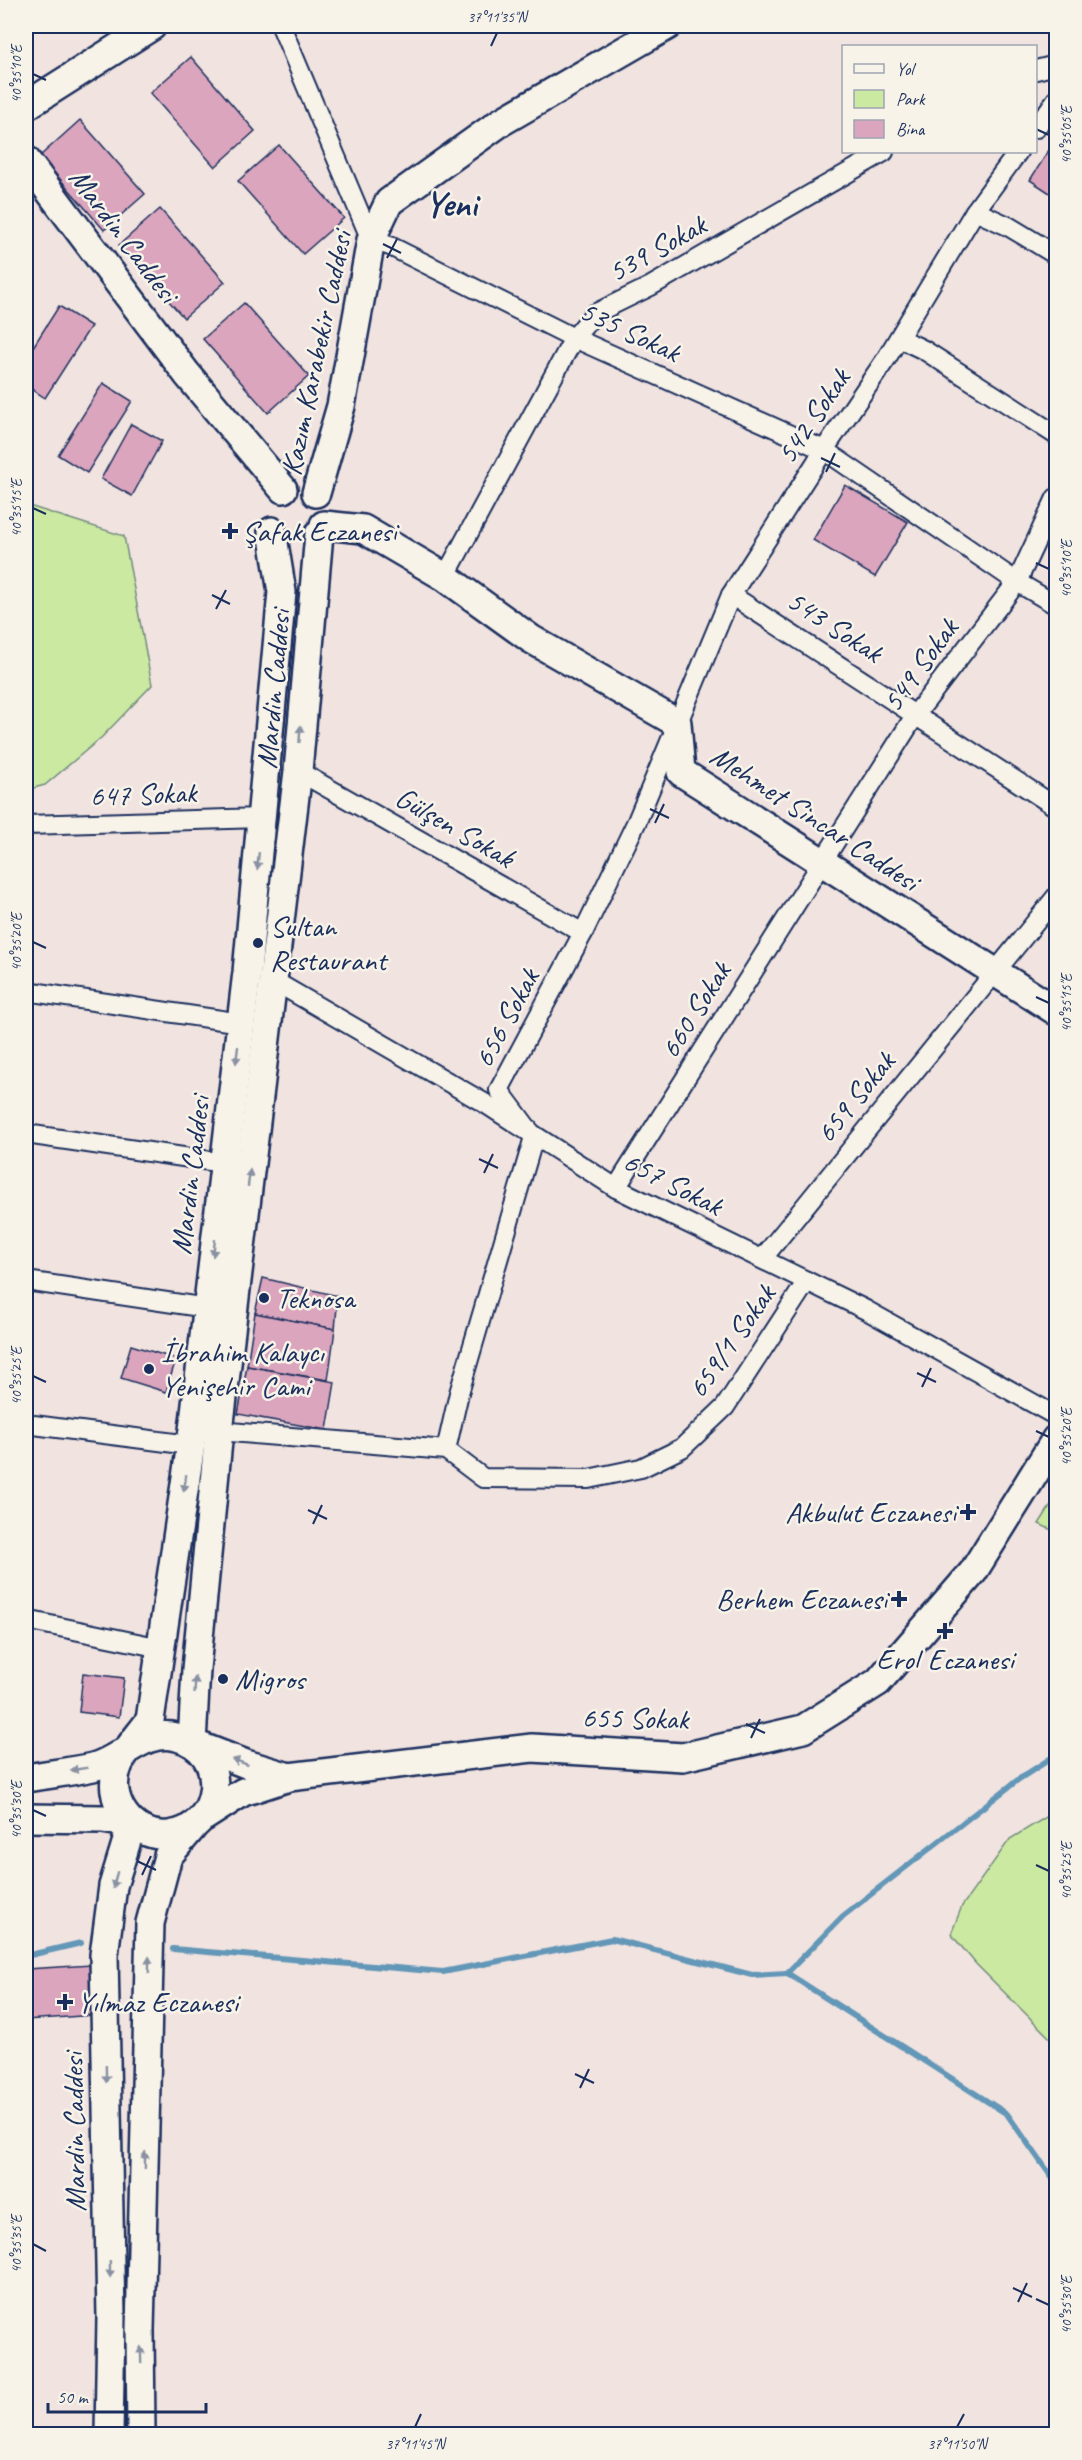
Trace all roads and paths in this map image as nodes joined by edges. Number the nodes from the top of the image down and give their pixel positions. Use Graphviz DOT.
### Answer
graph roads {
  1 [pos="153,26"];
  2 [pos="281,26"];
  3 [pos="667,26"];
  4 [pos="1056,65"];
  5 [pos="1037,70"];
  6 [pos="1056,100"];
  7 [pos="26,106"];
  8 [pos="1037,125"];
  9 [pos="882,153"];
  10 [pos="1017,153"];
  11 [pos="26,160"];
  12 [pos="975,211"];
  13 [pos="371,240"];
  14 [pos="1056,255"];
  15 [pos="574,338"];
  16 [pos="899,338"];
  17 [pos="1056,435"];
  18 [pos="824,450"];
  19 [pos="283,489"];
  20 [pos="316,493"];
  21 [pos="1056,498"];
  22 [pos="322,530"];
  23 [pos="272,531"];
  24 [pos="445,577"];
  25 [pos="1017,582"];
  26 [pos="731,595"];
  27 [pos="1056,604"];
  28 [pos="916,714"];
  29 [pos="677,723"];
  30 [pos="298,771"];
  31 [pos="1056,807"];
  32 [pos="262,818"];
  33 [pos="26,825"];
  34 [pos="823,862"];
  35 [pos="1056,897"];
  36 [pos="583,933"];
  37 [pos="994,972"];
  38 [pos="274,981"];
  39 [pos="26,991"];
  40 [pos="1056,1011"];
  41 [pos="241,1023"];
  42 [pos="26,1134"];
  43 [pos="534,1137"];
  44 [pos="224,1163"];
  45 [pos="616,1188"];
  46 [pos="762,1259"];
  47 [pos="26,1281"];
  48 [pos="807,1281"];
  49 [pos="207,1308"];
  50 [pos="1056,1416"];
  51 [pos="26,1424"];
  52 [pos="219,1431"];
  53 [pos="1056,1438"];
  54 [pos="190,1445"];
  55 [pos="446,1450"];
  56 [pos="26,1620"];
  57 [pos="161,1648"];
  58 [pos="192,1743"];
  59 [pos="129,1750"];
  60 [pos="289,1776"];
  61 [pos="26,1778"];
  62 [pos="26,1818"];
  63 [pos="198,1823"];
  64 [pos="132,1824"];
  65 [pos="141,2432"];
  66 [pos="109,2434"];
  67 [pos="115,2434"];
  1 -- 7 [label="street"];
  2 -- 13 [label="street"];
  3 -- 13 [label="street, Kazım Karabekir Caddesi"];
  4 -- 5 [label="street"];
  6 -- 8 [label="street"];
  9 -- 15 [label="street, 539 Sokak"];
  10 -- 12 [label="street, 542 Sokak"];
  11 -- 19 [label="street, Mardin Caddesi"];
  12 -- 14 [label="street"];
  12 -- 16 [label="street, 542 Sokak"];
  13 -- 15 [label="street, 535 Sokak"];
  13 -- 20 [label="street, Kazım Karabekir Caddesi"];
  15 -- 18 [label="street, 535 Sokak"];
  15 -- 24 [label="street, 539 Sokak"];
  16 -- 17 [label="street"];
  16 -- 18 [label="street, 542 Sokak"];
  18 -- 25 [label="street, 535 Sokak"];
  18 -- 26 [label="street, 542 Sokak"];
  19 -- 20 [label="street"];
  19 -- 23 [label="street, Mardin Caddesi"];
  20 -- 22 [label="street, Kazım Karabekir Caddesi"];
  21 -- 25 [label="street, 549 Sokak"];
  22 -- 23 [label="street"];
  22 -- 24 [label="street"];
  30 -- 22 [label="street, Mardin Caddesi, one-way"];
  23 -- 32 [label="street, Mardin Caddesi"];
  24 -- 29 [label="street"];
  25 -- 27 [label="street, 535 Sokak"];
  25 -- 28 [label="street, 549 Sokak"];
  26 -- 28 [label="street, 543 Sokak"];
  26 -- 29 [label="street, 542 Sokak"];
  28 -- 31 [label="street, 543 Sokak"];
  28 -- 34 [label="street, 549 Sokak"];
  29 -- 34 [label="street, Mehmet Sincar Caddesi"];
  29 -- 36 [label="street, 656 Sokak"];
  30 -- 36 [label="street, Gülşen Sokak"];
  30 -- 38 [label="street, Mardin Caddesi"];
  32 -- 33 [label="street, 647 Sokak"];
  32 -- 41 [label="street, Mardin Caddesi, one-way"];
  34 -- 37 [label="street, Mehmet Sincar Caddesi"];
  34 -- 45 [label="street, 660 Sokak"];
  35 -- 37 [label="street, 659 Sokak"];
  36 -- 43 [label="street, 656 Sokak"];
  37 -- 40 [label="street, Mehmet Sincar Caddesi"];
  37 -- 46 [label="street, 659 Sokak"];
  38 -- 43 [label="street, 657 Sokak"];
  52 -- 38 [label="street, Mardin Caddesi, one-way"];
  39 -- 41 [label="street"];
  41 -- 44 [label="street, Mardin Caddesi, one-way"];
  42 -- 44 [label="street"];
  43 -- 45 [label="street, 657 Sokak"];
  43 -- 55 [label="street"];
  44 -- 49 [label="street, Mardin Caddesi, one-way"];
  45 -- 46 [label="street, 657 Sokak"];
  46 -- 48 [label="street, 657 Sokak"];
  47 -- 49 [label="street"];
  48 -- 50 [label="street, 657 Sokak"];
  48 -- 55 [label="street, 659/1 Sokak"];
  49 -- 54 [label="street, Mardin Caddesi"];
  51 -- 54 [label="street"];
  52 -- 55 [label="street"];
  58 -- 52 [label="street, Mardin Caddesi, one-way"];
  53 -- 60 [label="street, 655 Sokak"];
  54 -- 57 [label="street, Mardin Caddesi, one-way"];
  56 -- 57 [label="street"];
  57 -- 59 [label="street, Mardin Caddesi"];
  58 -- 59 [label="street"];
  60 -- 58 [label="street, 655 Sokak, one-way"];
  58 -- 63 [label="street"];
  59 -- 61 [label="street, one-way"];
  59 -- 64 [label="street"];
  60 -- 63 [label="street, 655 Sokak"];
  62 -- 64 [label="street"];
  63 -- 64 [label="street"];
  65 -- 63 [label="street, one-way"];
  64 -- 66 [label="street, Mardin Caddesi, one-way"];
  65 -- 67 [label="street"];
}
